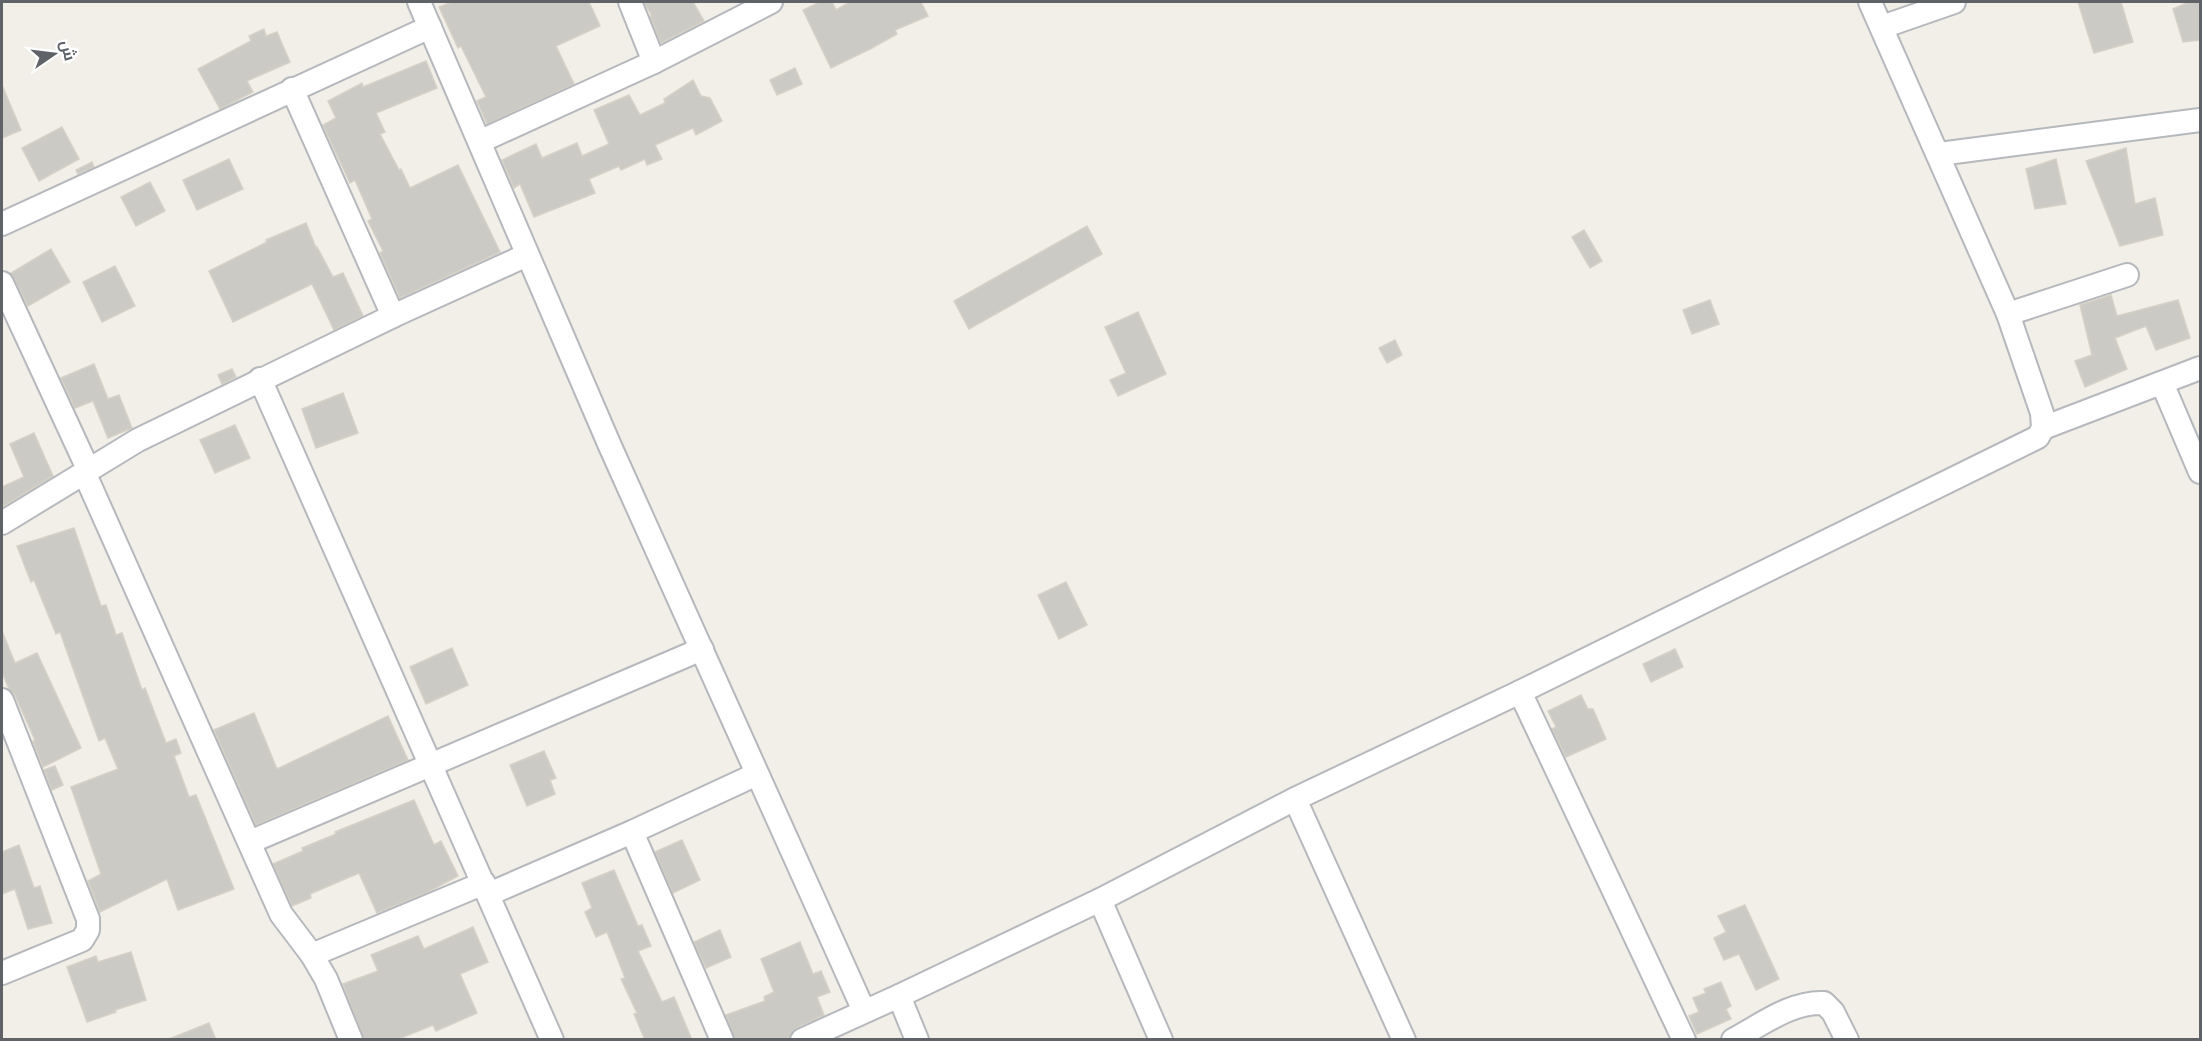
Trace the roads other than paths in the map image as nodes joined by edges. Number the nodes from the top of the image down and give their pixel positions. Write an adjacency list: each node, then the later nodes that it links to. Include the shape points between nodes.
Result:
1 (419, 2): 6 (street)
2 (630, 2): 8 (street)
3 (771, 2): 8 (street)
4 (1870, 2): 7 (street)
5 (1954, 2): 7 (street)
6 (430, 27): 9 (street); 11 (street)
7 (1882, 27): 12 (street)
8 (654, 62): 11 (street)
9 (292, 89): 13 (street); 18 (street)
10 (2200, 120): 12 (street)
11 (481, 141): 14 (street)
12 (1938, 154): 17 (street)
13 (2, 224)
14 (527, 255): 18 (street); 26 (street)
15 (2127, 275): 17 (street)
16 (2, 283): 23 (street)
17 (2008, 314): 22 (street, via 2042,413)
18 (393, 316): 20 (street)
19 (2200, 368): 21 (street)
20 (260, 379): 23 (street); 29 (street)
21 (2162, 383): 22 (street); 24 (street)
22 (2043, 428): 27 (street, via 2038,437)
23 (86, 470): 25 (street); 33 (street)
24 (2200, 472)
25 (2, 523)
26 (702, 649): 29 (street); 30 (street)
27 (1520, 692): 31 (street); 47 (street)
28 (2, 700): 37 (street, via 88,919 88,930 82,940)
29 (432, 765): 33 (street); 34 (street)
30 (757, 774): 32 (street); 39 (street)
31 (1295, 799): 35 (street); 46 (street)
32 (632, 832): 34 (street); 42 (street)
33 (250, 842): 36 (street, via 281,914)
34 (487, 888): 36 (street); 41 (street)
35 (1100, 900): 38 (street); 45 (street)
36 (312, 955): 40 (street)
37 (2, 973)
38 (898, 996): 39 (street); 44 (street)
39 (864, 1011): 43 (street)
40 (351, 1040)
41 (552, 1040)
42 (722, 1040)
43 (802, 1040)
44 (917, 1040)
45 (1161, 1040)
46 (1404, 1040)
47 (1684, 1040)
48 (1733, 1040): 49 (street, via 1795,1007 1813,1002 1829,1007)
49 (1847, 1040)

